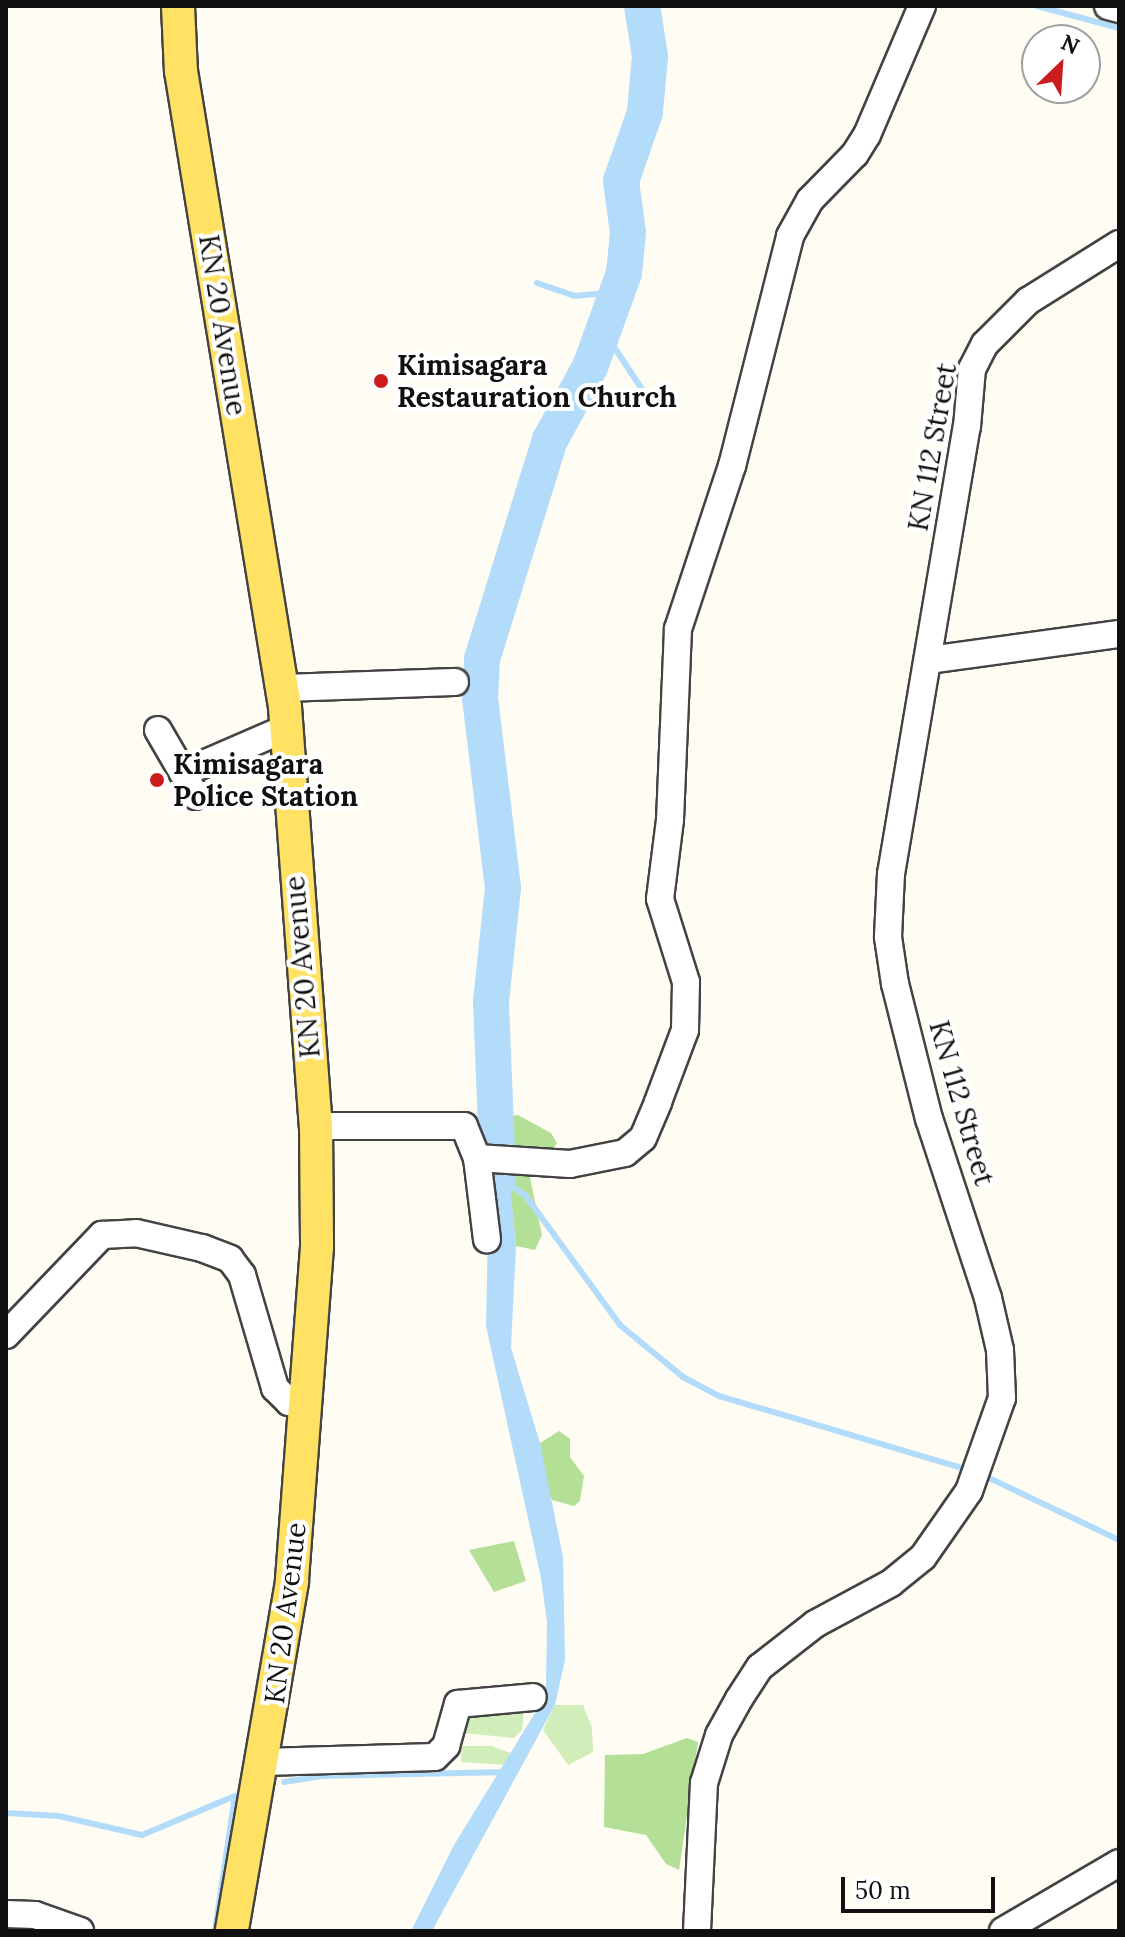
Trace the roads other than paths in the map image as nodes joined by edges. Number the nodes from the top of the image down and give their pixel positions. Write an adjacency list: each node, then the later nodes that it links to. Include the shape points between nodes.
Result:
1 (178, 6): 9 (main road, KN 20 Avenue, via 181,71)
2 (922, 6): 15 (street, via 867,135 810,200 790,236 739,442 678,629 670,820 660,899 686,982 685,1030 637,1144 625,1153 570,1164)
3 (1108, 6): 4 (street)
4 (1119, 9)
5 (1119, 244): 7 (street, KN 112 Street, via 1028,301 985,344 972,369)
6 (1119, 634): 7 (street)
7 (928, 660): 25 (street, KN 112 Street, via 891,874 888,937 929,1119 988,1298 1000,1350 1002,1398 969,1491 923,1557 891,1583 804,1633 760,1667 739,1699 719,1735 704,1783)
8 (455, 682): 9 (street)
9 (283, 688): 10 (main road, KN 20 Avenue)
10 (284, 729): 12 (street); 14 (main road, KN 20 Avenue)
11 (158, 730): 12 (street)
12 (183, 773): 13 (street)
13 (195, 796)
14 (316, 1126): 15 (street, via 457,1124 471,1134); 18 (main road, KN 20 Avenue, via 317,1247)
15 (481, 1158): 16 (street)
16 (487, 1239)
17 (6, 1335): 18 (street, via 102,1235 136,1233 202,1248 230,1259 242,1275 275,1388 289,1402)
18 (307, 1405): 20 (main road, KN 20 Avenue, via 292,1582)
19 (533, 1697): 20 (street, via 458,1704 446,1746 435,1757)
20 (263, 1762): 24 (main road, KN 20 Avenue)
21 (1119, 1863): 26 (street)
22 (6, 1914): 23 (street, via 35,1915)
23 (80, 1931)
24 (232, 1931)
25 (697, 1931)
26 (1003, 1931)

